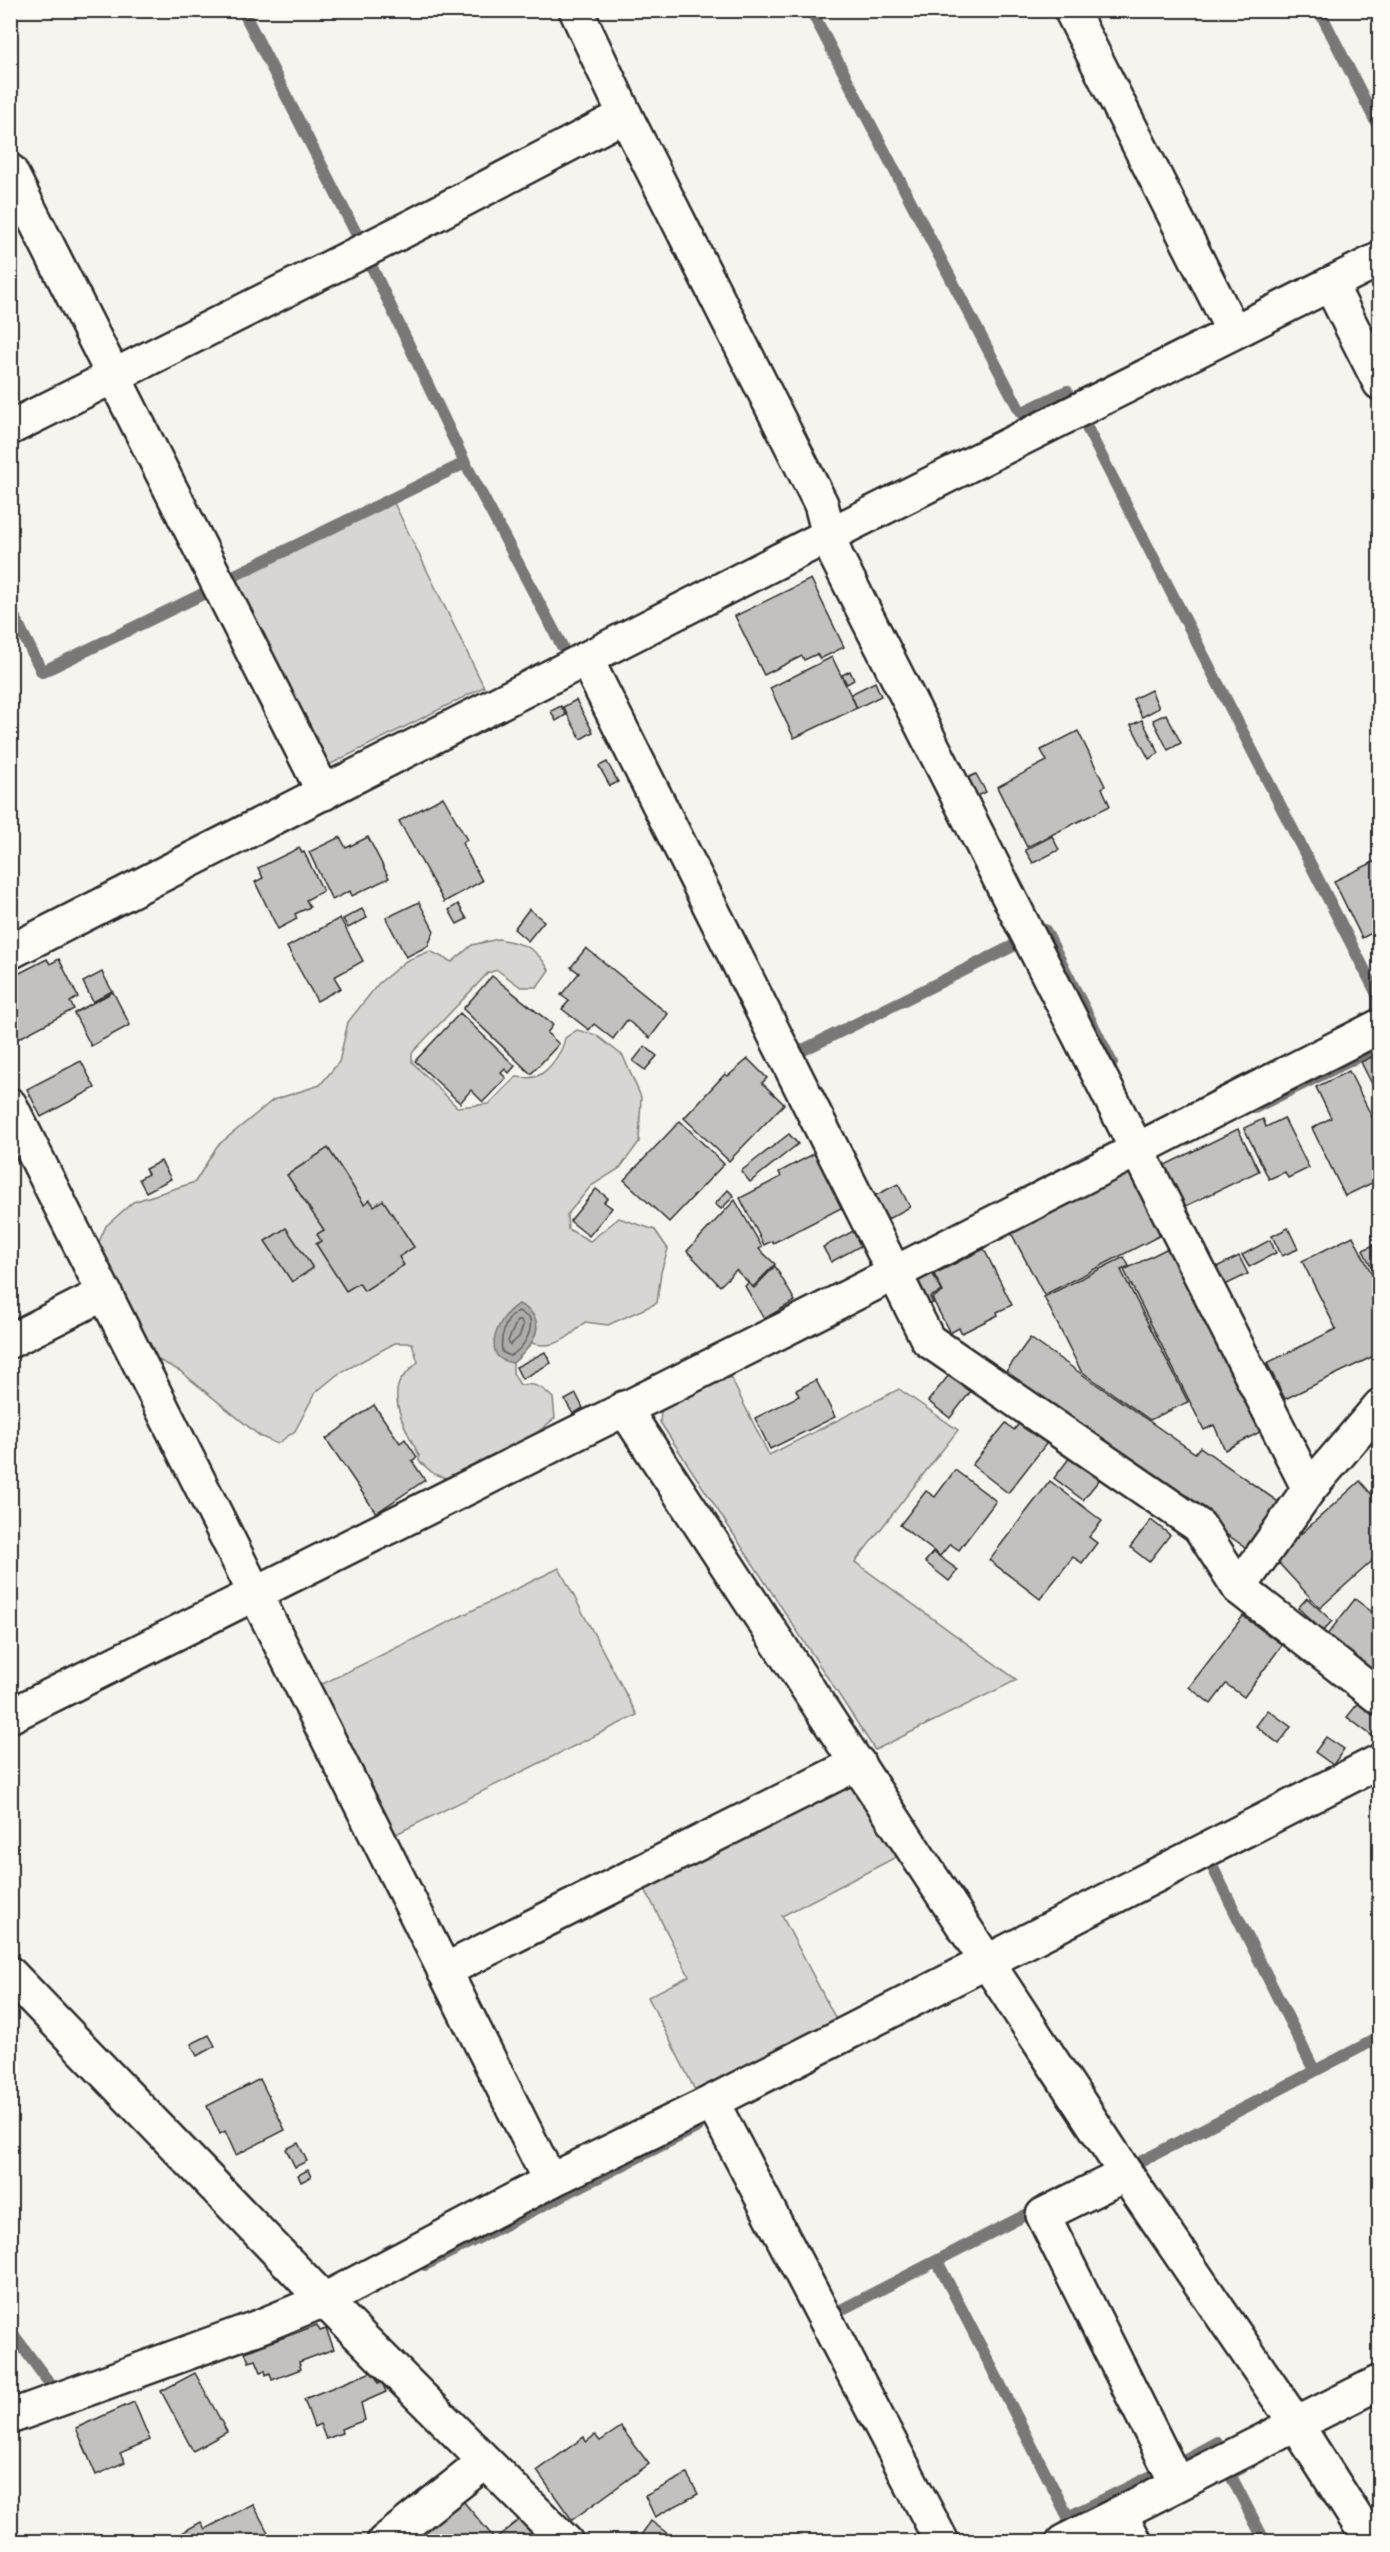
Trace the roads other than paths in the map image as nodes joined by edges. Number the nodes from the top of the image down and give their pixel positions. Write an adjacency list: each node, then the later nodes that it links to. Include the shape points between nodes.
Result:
1 (576, 10): 3 (street)
2 (1071, 10): 7 (street)
3 (625, 115): 8 (street); 11 (street, via 820,504)
4 (10, 171): 8 (street)
5 (1380, 259): 6 (street)
6 (1330, 284): 7 (street); 9 (street)
7 (1233, 331): 11 (street)
8 (114, 376): 10 (street); 13 (street)
9 (1380, 383)
10 (10, 428)
11 (829, 535): 12 (street); 17 (street, via 836,556)
12 (586, 659): 13 (street); 18 (street)
13 (324, 793): 14 (street)
14 (10, 952)
15 (1380, 1026): 17 (street)
16 (10, 1105): 19 (street)
17 (1138, 1148): 18 (street); 23 (street)
18 (896, 1272): 22 (street); 24 (street, via 928,1340 1199,1526)
19 (105, 1293): 20 (street); 25 (street)
20 (10, 1341)
21 (1380, 1406): 23 (street)
22 (624, 1408): 25 (street); 29 (street)
23 (1309, 1489): 24 (street)
24 (1239, 1588): 26 (street)
25 (255, 1593): 27 (street); 31 (street)
26 (1380, 1698)
27 (10, 1716)
28 (1380, 1761): 30 (street)
29 (858, 1763): 30 (street); 31 (street)
30 (988, 1960): 33 (street); 34 (street)
31 (444, 1971): 35 (street)
32 (10, 1974): 36 (street)
33 (712, 2102): 35 (street); 45 (street)
34 (1126, 2174): 39 (street); 41 (street, via 1043,2215)
35 (550, 2181): 36 (street)
36 (324, 2300): 38 (street); 40 (street)
37 (1380, 2382): 39 (street)
38 (10, 2417)
39 (1296, 2424): 41 (street); 48 (street)
40 (485, 2462): 43 (street); 44 (street)
41 (1176, 2484): 42 (street)
42 (1120, 2513): 46 (street); 47 (street)
43 (384, 2541)
44 (566, 2541)
45 (942, 2541)
46 (1064, 2541)
47 (1135, 2541)
48 (1371, 2541)

